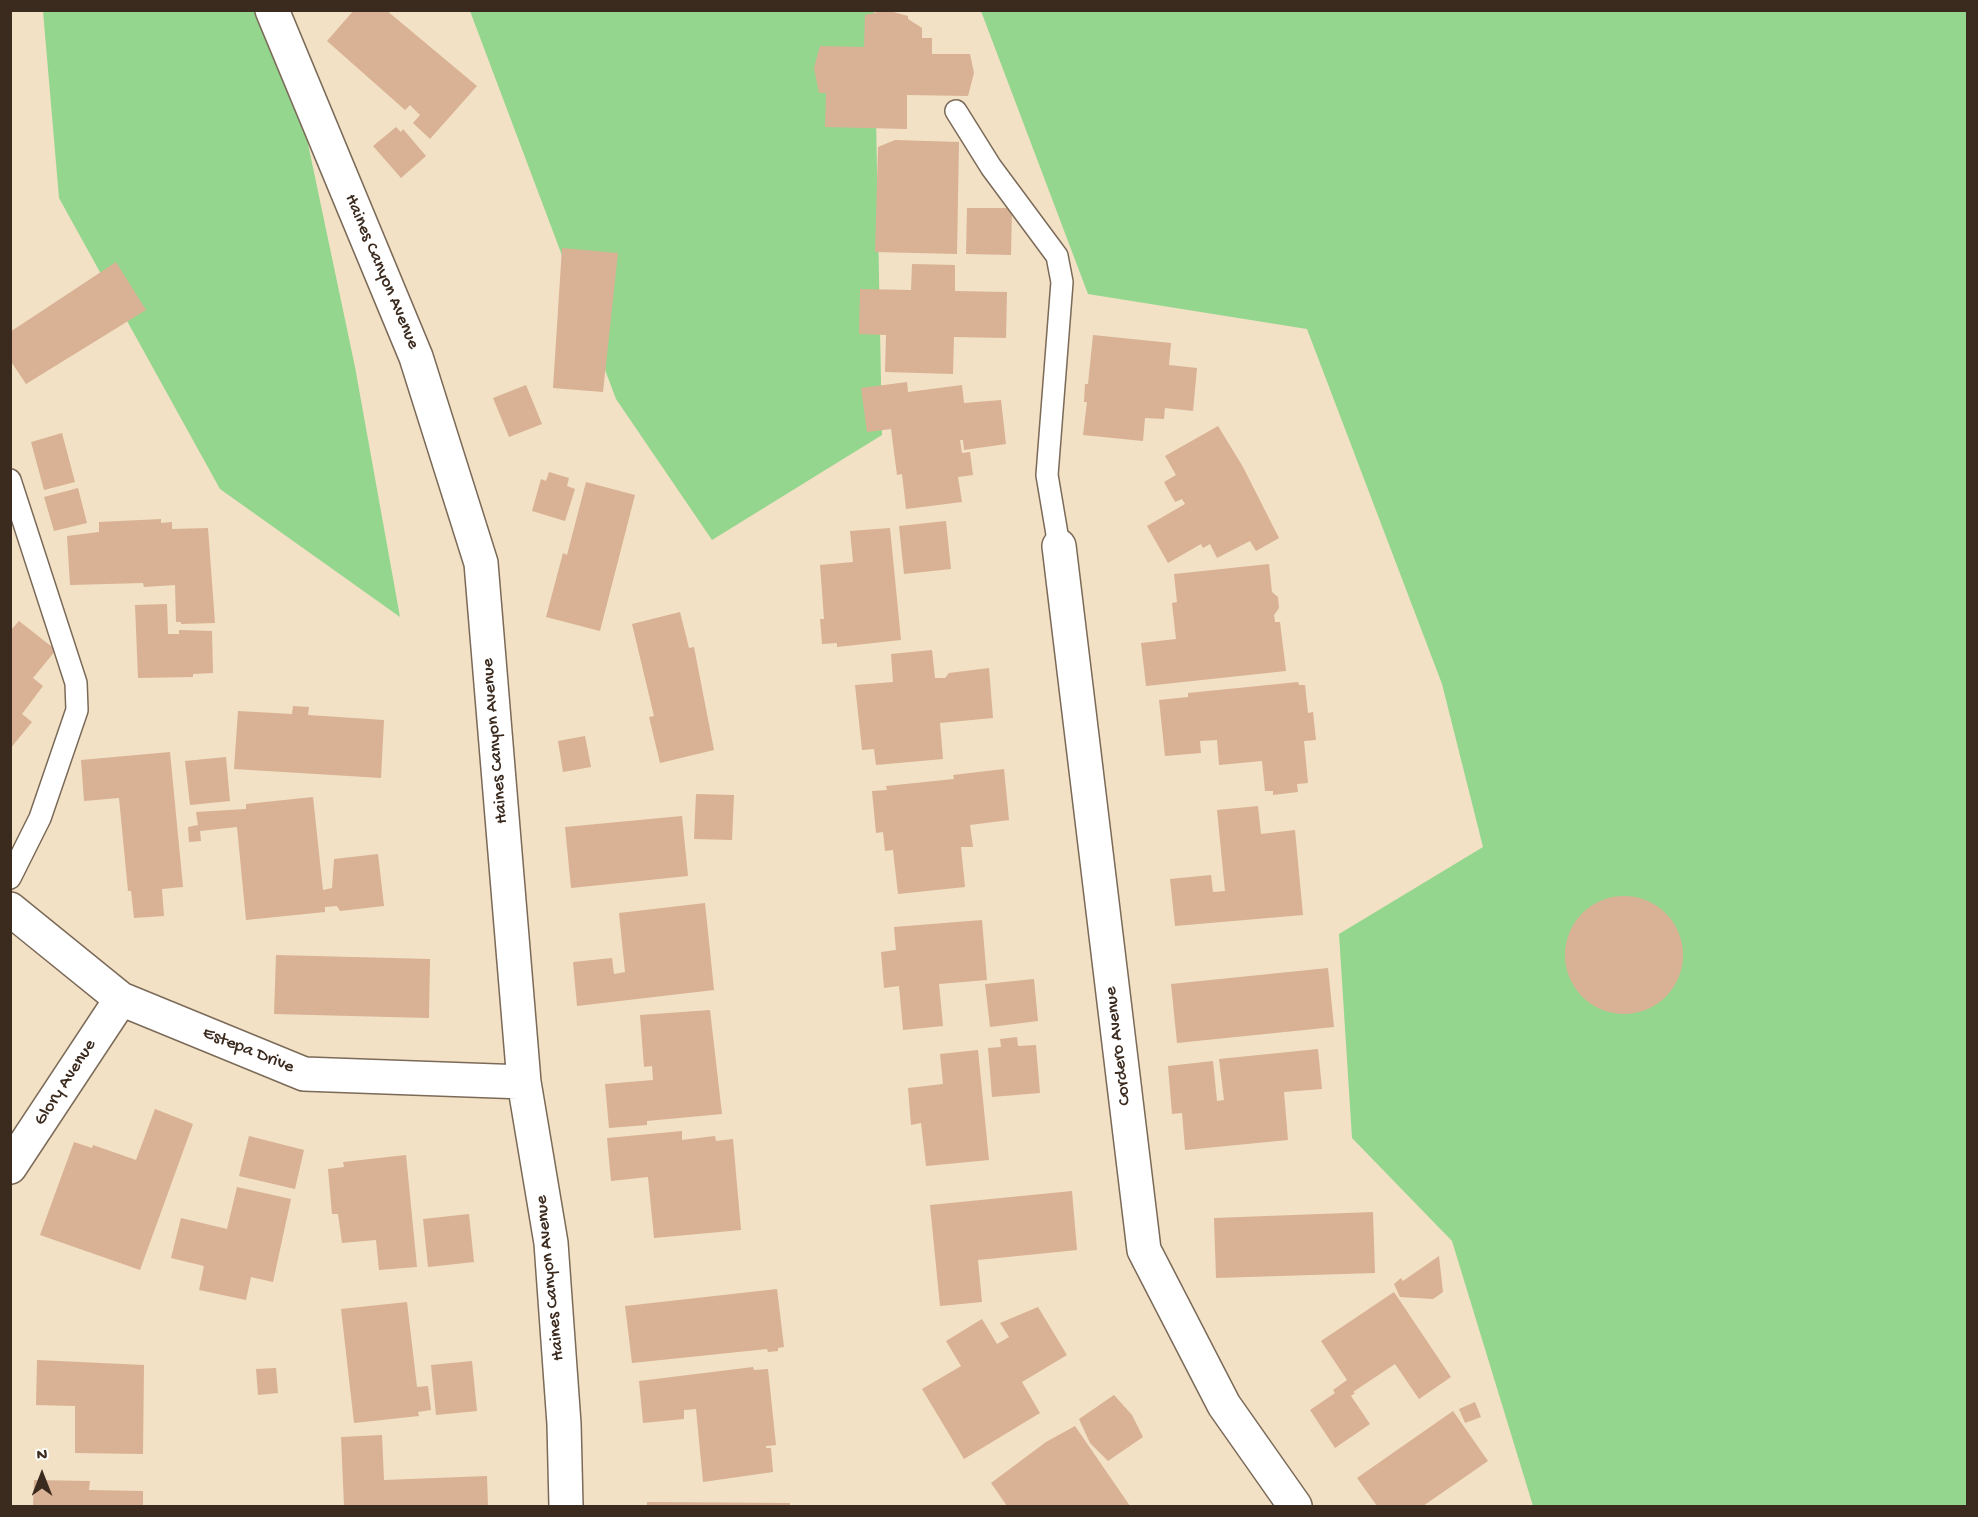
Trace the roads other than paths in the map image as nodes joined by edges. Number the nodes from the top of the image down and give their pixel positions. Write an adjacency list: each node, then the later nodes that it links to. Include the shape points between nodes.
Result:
1 (272, 10): 8 (street, Haines Canyon Avenue, via 416,357 481,563)
2 (956, 111): 4 (lane, via 991,168 1057,256 1062,282 1047,475)
3 (10, 480): 5 (lane, via 76,683 77,710 40,818)
4 (1059, 546): 11 (street, Cordero Avenue, via 1144,1250 1224,1405)
5 (10, 878)
6 (10, 909): 7 (street, Estepa Drive)
7 (121, 999): 8 (street, Estepa Drive, via 304,1074); 9 (street, Glory Avenue)
8 (524, 1082): 10 (street, Haines Canyon Avenue, via 551,1243)
9 (10, 1167)
10 (566, 1506)
11 (1295, 1506)

